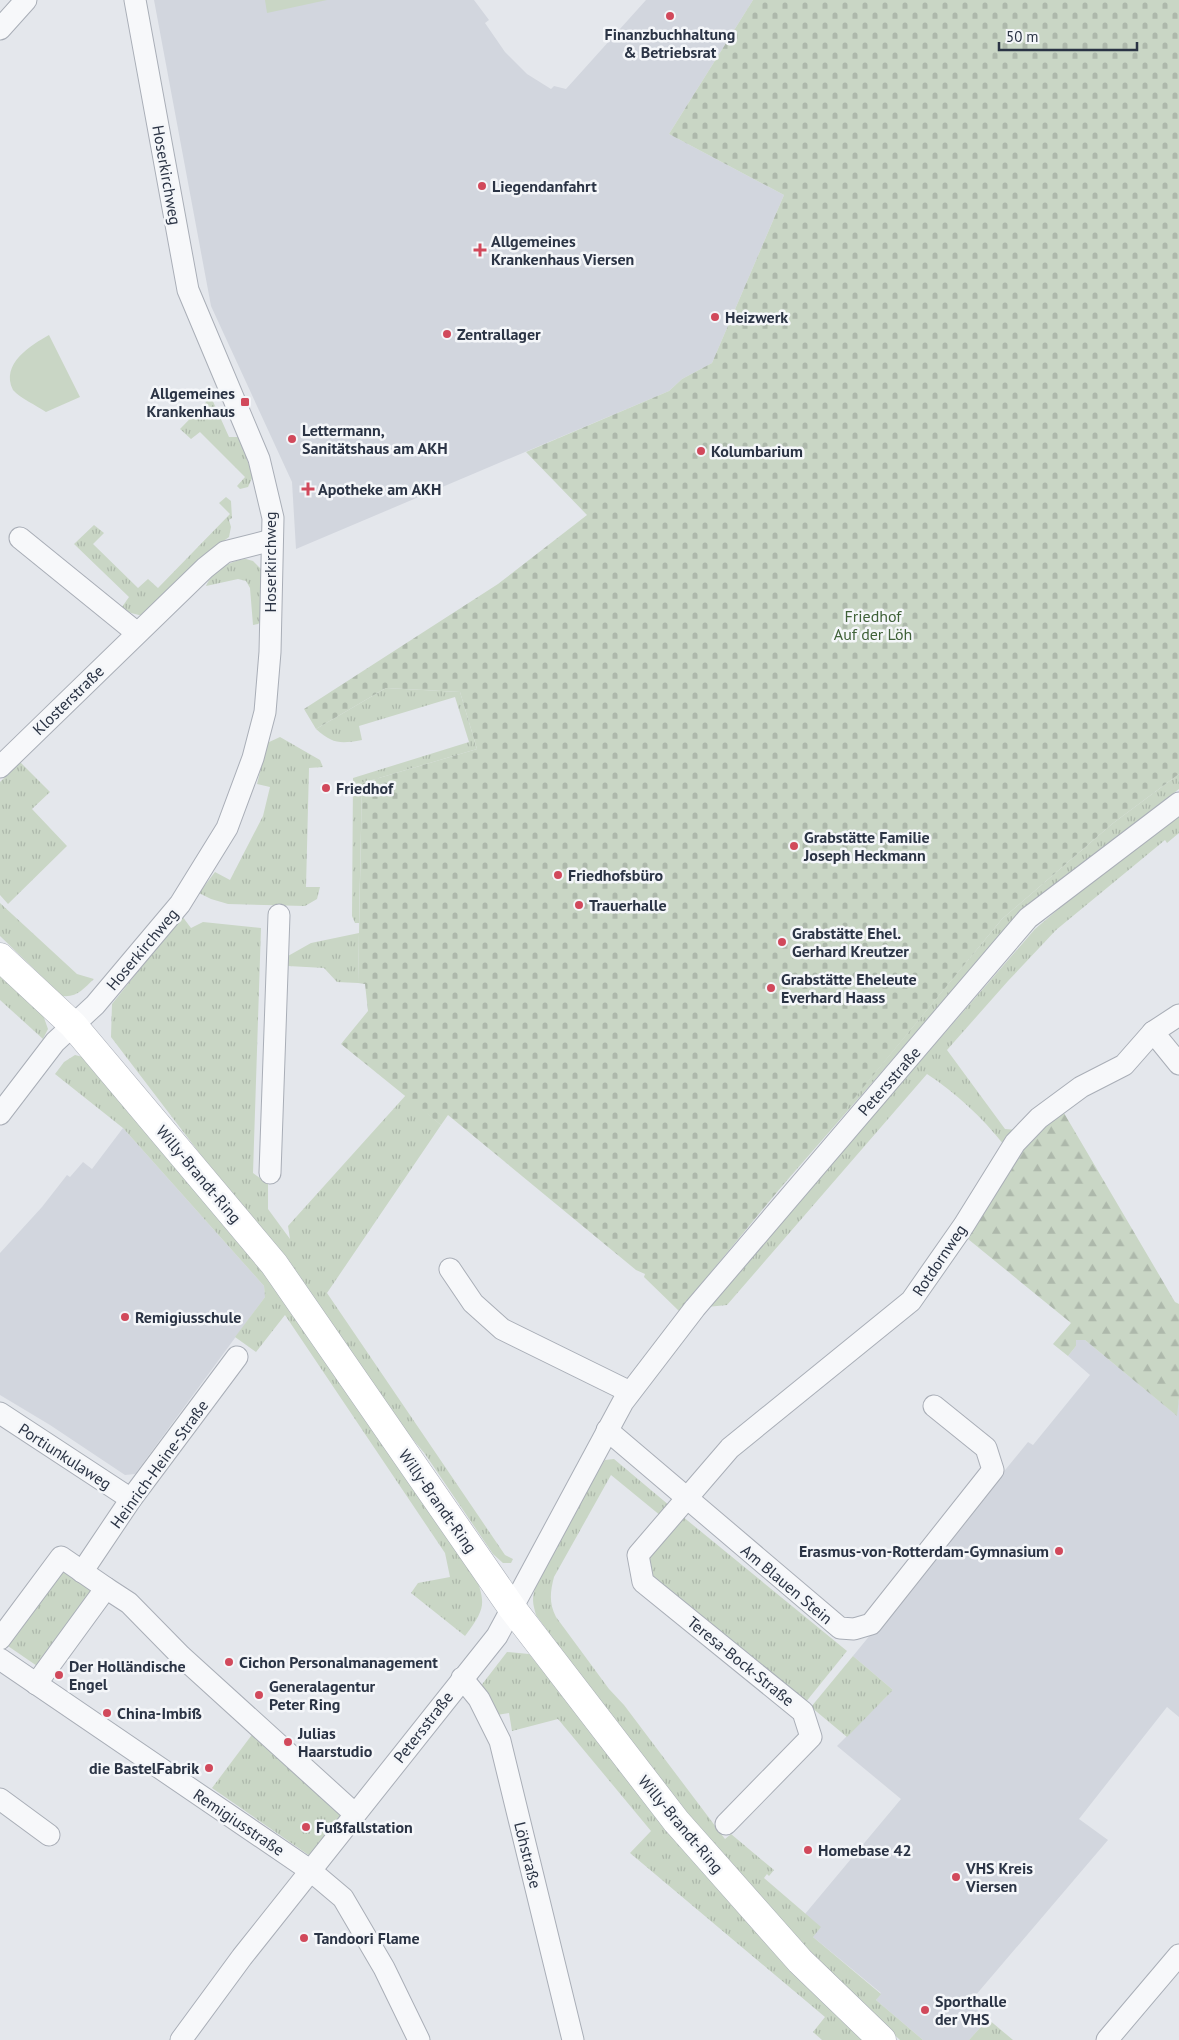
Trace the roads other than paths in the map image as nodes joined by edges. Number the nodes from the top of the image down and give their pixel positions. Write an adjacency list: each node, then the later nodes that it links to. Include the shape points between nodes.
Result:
1 (26, 0): 3 (street)
2 (135, 0): 5 (street, Hoserkirchweg, via 188,290 259,458 272,518)
3 (4, 17)
4 (20, 538): 6 (street)
5 (272, 540): 6 (street, Klosterstraße, via 225,552); 12 (street, Hoserkirchweg, via 270,652 265,712 253,758 227,828 180,904 95,1005)
6 (137, 633): 7 (street, Klosterstraße)
7 (0, 767)
8 (1179, 802): 19 (street, Petersstraße, via 1028,918 695,1308)
9 (279, 915): 16 (street)
10 (0, 957): 12 (main road, Willy-Brandt-Ring)
11 (1179, 1015): 13 (street, Rotdornweg)
12 (73, 1024): 15 (street, Hoserkirchweg); 27 (main road, Willy-Brandt-Ring, via 274,1264)
13 (1153, 1032): 14 (street); 24 (street, Rotdornweg, via 1124,1065 1081,1087 1039,1118 1015,1143 911,1301 730,1448)
14 (1179, 1064)
15 (0, 1114)
16 (270, 1173)
17 (450, 1269): 19 (street, via 473,1303 502,1330)
18 (237, 1357): 23 (street, Heinrich-Heine-Straße)
19 (630, 1392): 22 (street, Petersstraße)
20 (934, 1406): 24 (street, Am Blauen Stein, via 986,1448 993,1470 871,1624 854,1629 840,1628)
21 (0, 1413): 23 (street, Portiunkulaweg)
22 (607, 1430): 24 (street, Am Blauen Stein); 27 (street, Petersstraße)
23 (131, 1499): 25 (street, Heinrich-Heine-Straße)
24 (687, 1499): 34 (street, Teresa-Bock-Straße, via 638,1555 643,1582 803,1712 811,1737)
25 (82, 1572): 26 (street); 28 (street, via 61,1557)
26 (106, 1588): 31 (street); 33 (street, via 129,1603 181,1656)
27 (512, 1608): 30 (street, Petersstraße, via 497,1636); 41 (main road, Willy-Brandt-Ring, via 676,1821 800,1961)
28 (0, 1639)
29 (4, 1670): 31 (street, Remigiusstraße)
30 (462, 1678): 33 (street, Petersstraße); 40 (street, Löhstraße, via 479,1699 500,1740)
31 (36, 1684): 36 (street, Remigiusstraße)
32 (0, 1798): 35 (street)
33 (354, 1814): 36 (street, Petersstraße)
34 (726, 1824)
35 (49, 1836)
36 (311, 1871): 38 (street, Petersstraße); 39 (street, Remigiusstraße, via 343,1898 384,1968)
37 (1179, 1956): 42 (street)
38 (181, 2040)
39 (419, 2040)
40 (573, 2040)
41 (882, 2040)
42 (1107, 2040)

